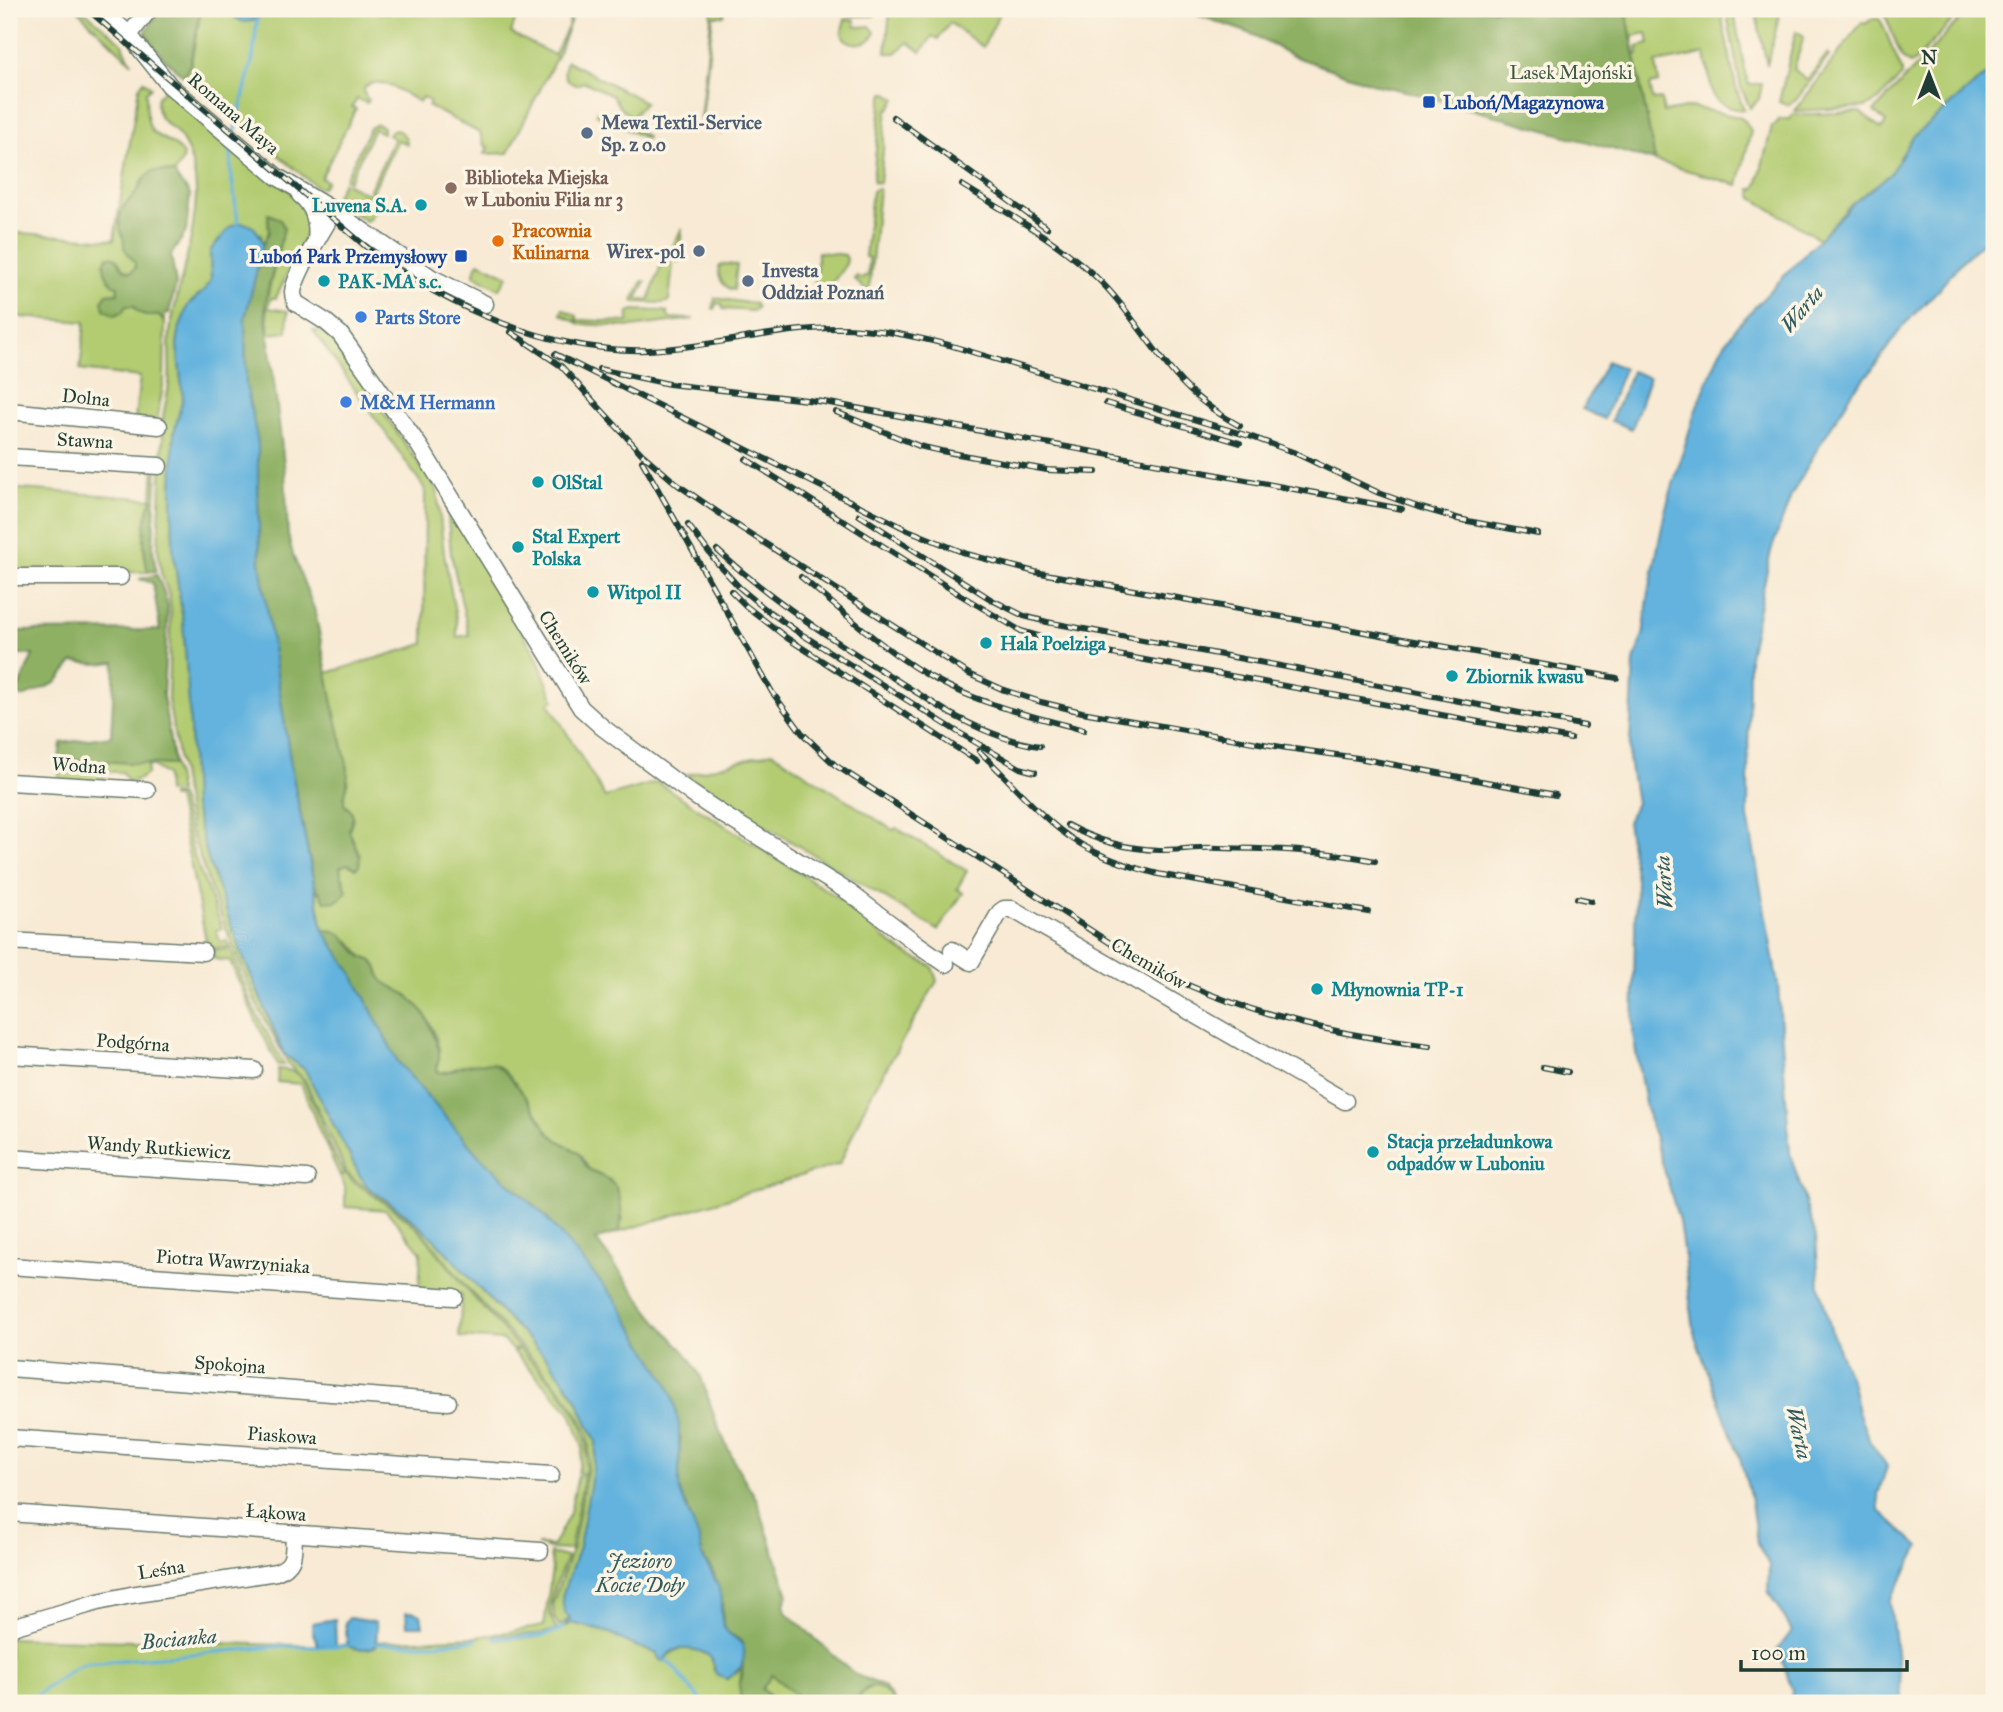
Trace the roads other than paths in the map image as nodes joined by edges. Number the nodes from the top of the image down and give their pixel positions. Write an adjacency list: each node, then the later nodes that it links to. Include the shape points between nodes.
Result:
1 (102, 9): 3 (street, Romana Maya)
2 (148, 11): 3 (street)
3 (131, 37): 4 (street, Romana Maya)
4 (270, 168): 5 (street, Romana Maya); 6 (street, via 306,199 317,225)
5 (328, 207): 6 (street, Chemików); 7 (street, Romana Maya, via 432,278)
6 (316, 242): 20 (street, Chemików, via 294,288 296,303 340,334 404,424 581,708 602,727 692,794 850,893 916,943 971,962 1000,912 1012,909)
7 (485, 304)
8 (9, 411): 9 (street, Dolna)
9 (159, 426)
10 (9, 457): 11 (street, Stawna)
11 (159, 466)
12 (9, 577): 13 (street)
13 (120, 577)
14 (9, 782): 15 (street, Wodna)
15 (147, 790)
16 (9, 941): 17 (street)
17 (203, 952)
18 (9, 1055): 19 (street, Podgórna)
19 (254, 1070)
20 (1345, 1101)
21 (9, 1158): 22 (street, Wandy Rutkiewicz)
22 (307, 1178)
23 (9, 1266): 24 (street, Piotra Wawrzyniaka)
24 (454, 1297)
25 (9, 1368): 26 (street, Spokojna)
26 (448, 1402)
27 (9, 1438): 28 (street, Piaskowa)
28 (551, 1475)
29 (9, 1513): 30 (street, Łąkowa)
30 (294, 1534): 31 (street, Łąkowa); 32 (street, Leśna, via 292,1561 276,1572 131,1595)
31 (540, 1551)
32 (9, 1628)

